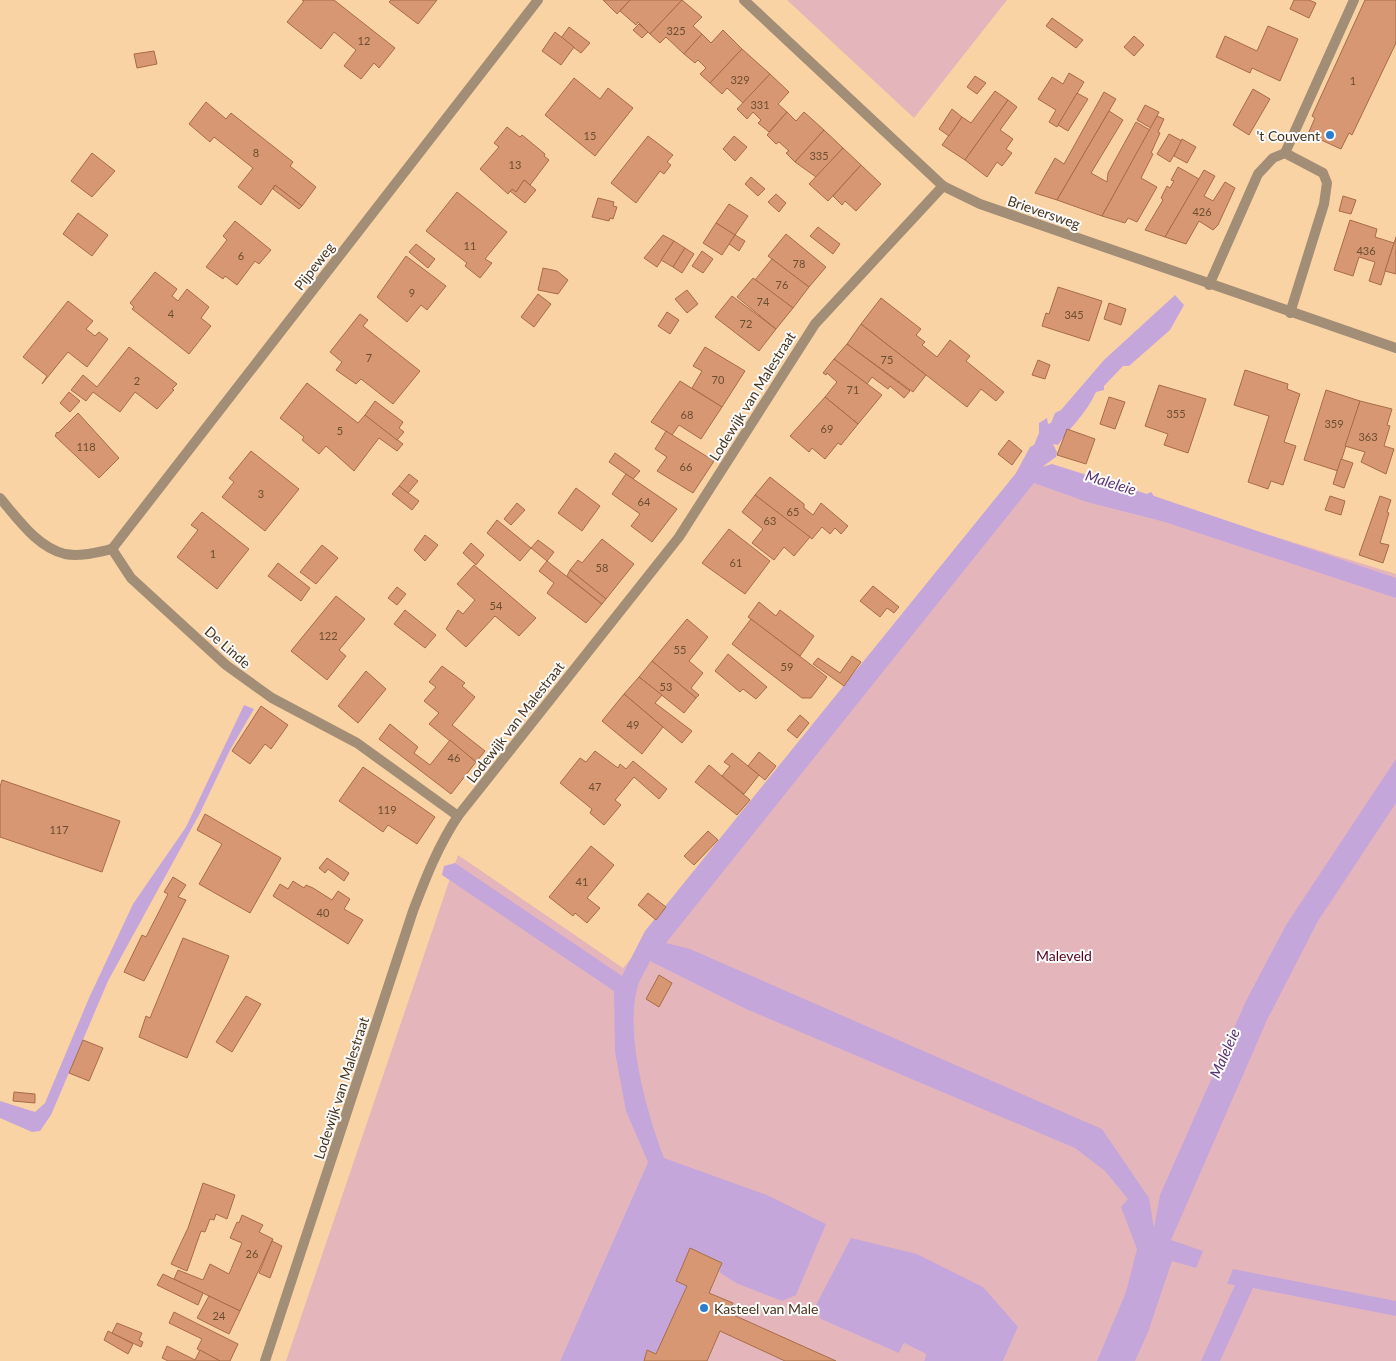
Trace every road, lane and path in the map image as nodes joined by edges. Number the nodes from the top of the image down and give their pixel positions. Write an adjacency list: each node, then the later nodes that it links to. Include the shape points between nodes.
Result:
1 (538, 0): 10 (street, Pijpeweg)
2 (744, 0): 5 (street, Brieversweg)
3 (1354, 0): 4 (street)
4 (1285, 153): 6 (street, via 1273,158 1258,174); 7 (street, via 1323,173 1328,183)
5 (943, 186): 6 (street, Brieversweg, via 980,204); 11 (street, Lodewijk van Malestraat, via 814,324 679,537)
6 (1210, 285): 7 (street, Brieversweg)
7 (1290, 314): 8 (street, Brieversweg)
8 (1396, 348)
9 (0, 498): 10 (street, via 44,545 66,554)
10 (112, 549): 11 (street, De Linde, via 131,578 226,665 272,698 357,742)
11 (458, 816): 12 (street, Lodewijk van Malestraat, via 432,859 413,910)
12 (265, 1361)

